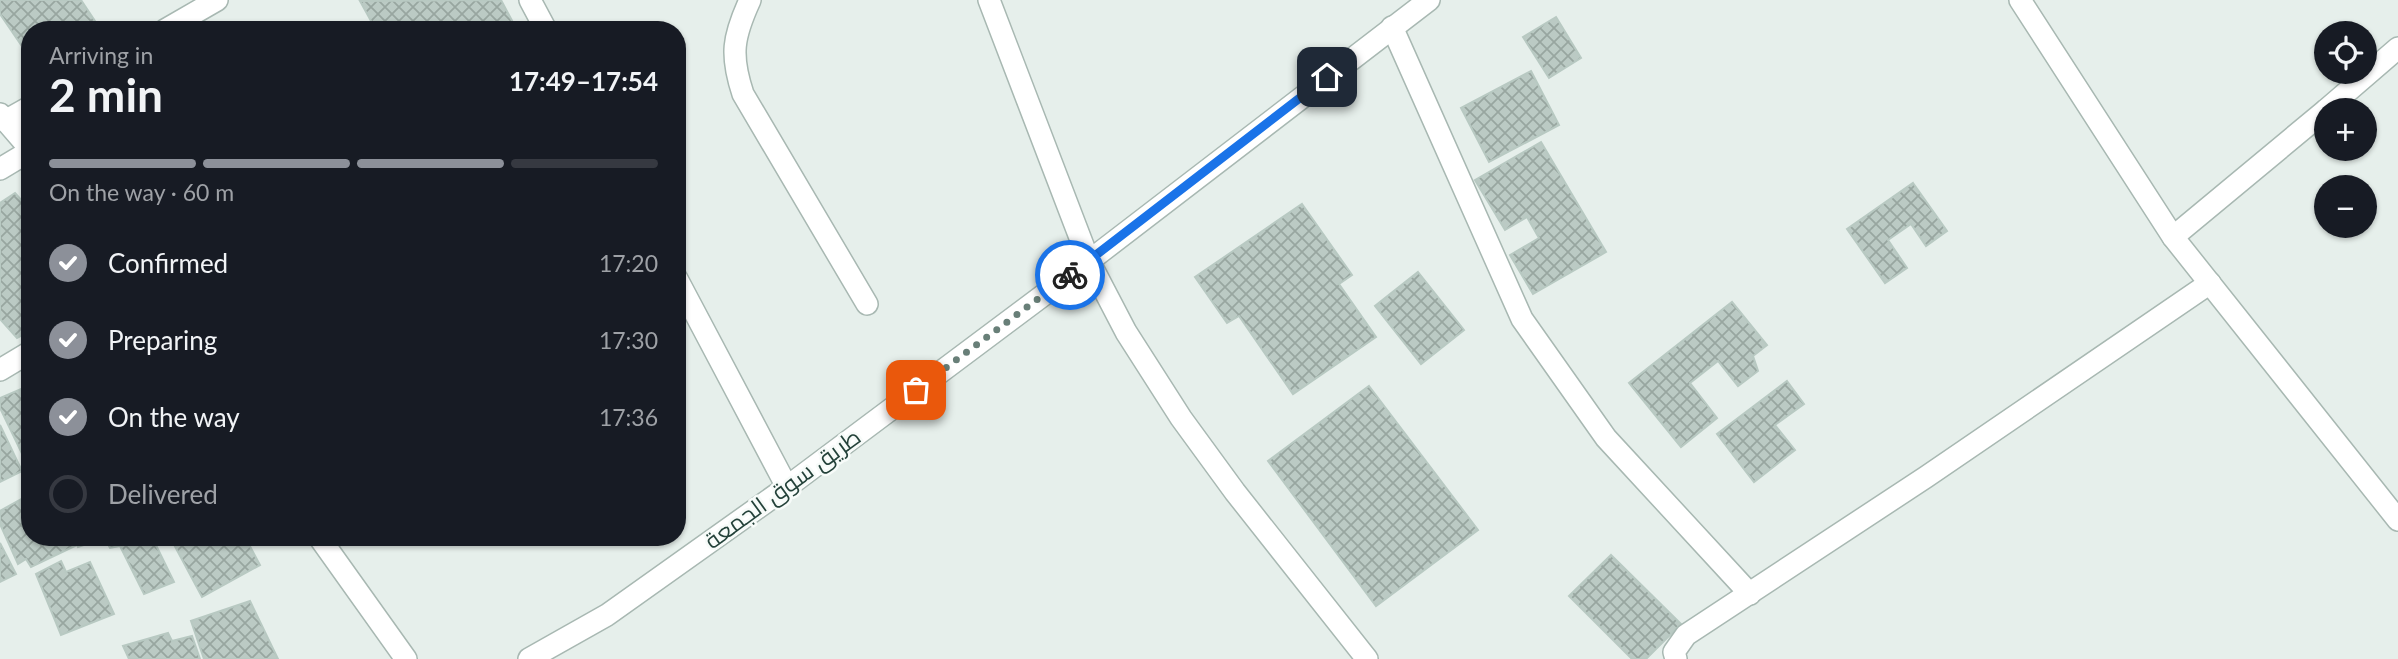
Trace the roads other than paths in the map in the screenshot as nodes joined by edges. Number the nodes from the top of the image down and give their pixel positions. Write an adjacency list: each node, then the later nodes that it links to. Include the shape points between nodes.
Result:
1 (218, 0): 7 (street)
2 (530, 0): 8 (street)
3 (750, 0): 22 (street, via 734,48 743,94)
4 (989, 0): 19 (street)
5 (1429, 0): 9 (street, طريق سوق الجمعة)
6 (2020, 0): 18 (street)
7 (181, 21)
8 (541, 21)
9 (1392, 27): 19 (street, طريق سوق الجمعة); 28 (street, via 1522,319 1606,438)
10 (2398, 48): 11 (street)
11 (2340, 98)
12 (21, 110): 13 (street)
13 (3, 117): 15 (street)
14 (2314, 120): 18 (street)
15 (21, 139)
16 (21, 156): 17 (street)
17 (0, 169)
18 (2173, 237): 20 (street)
19 (1089, 261): 25 (street, طريق سوق الجمعة); 31 (street, via 1126,332 1181,418)
20 (2210, 283): 26 (street); 28 (street)
21 (686, 296): 25 (street)
22 (867, 304)
23 (21, 357): 24 (street)
24 (0, 370)
25 (787, 487): 30 (street, طريق سوق الجمعة, via 607,615)
26 (2398, 520)
27 (325, 546): 29 (street)
28 (1750, 594): 32 (street, via 1686,635 1674,652)
29 (406, 659)
30 (529, 659)
31 (1367, 659)
32 (1676, 659)

